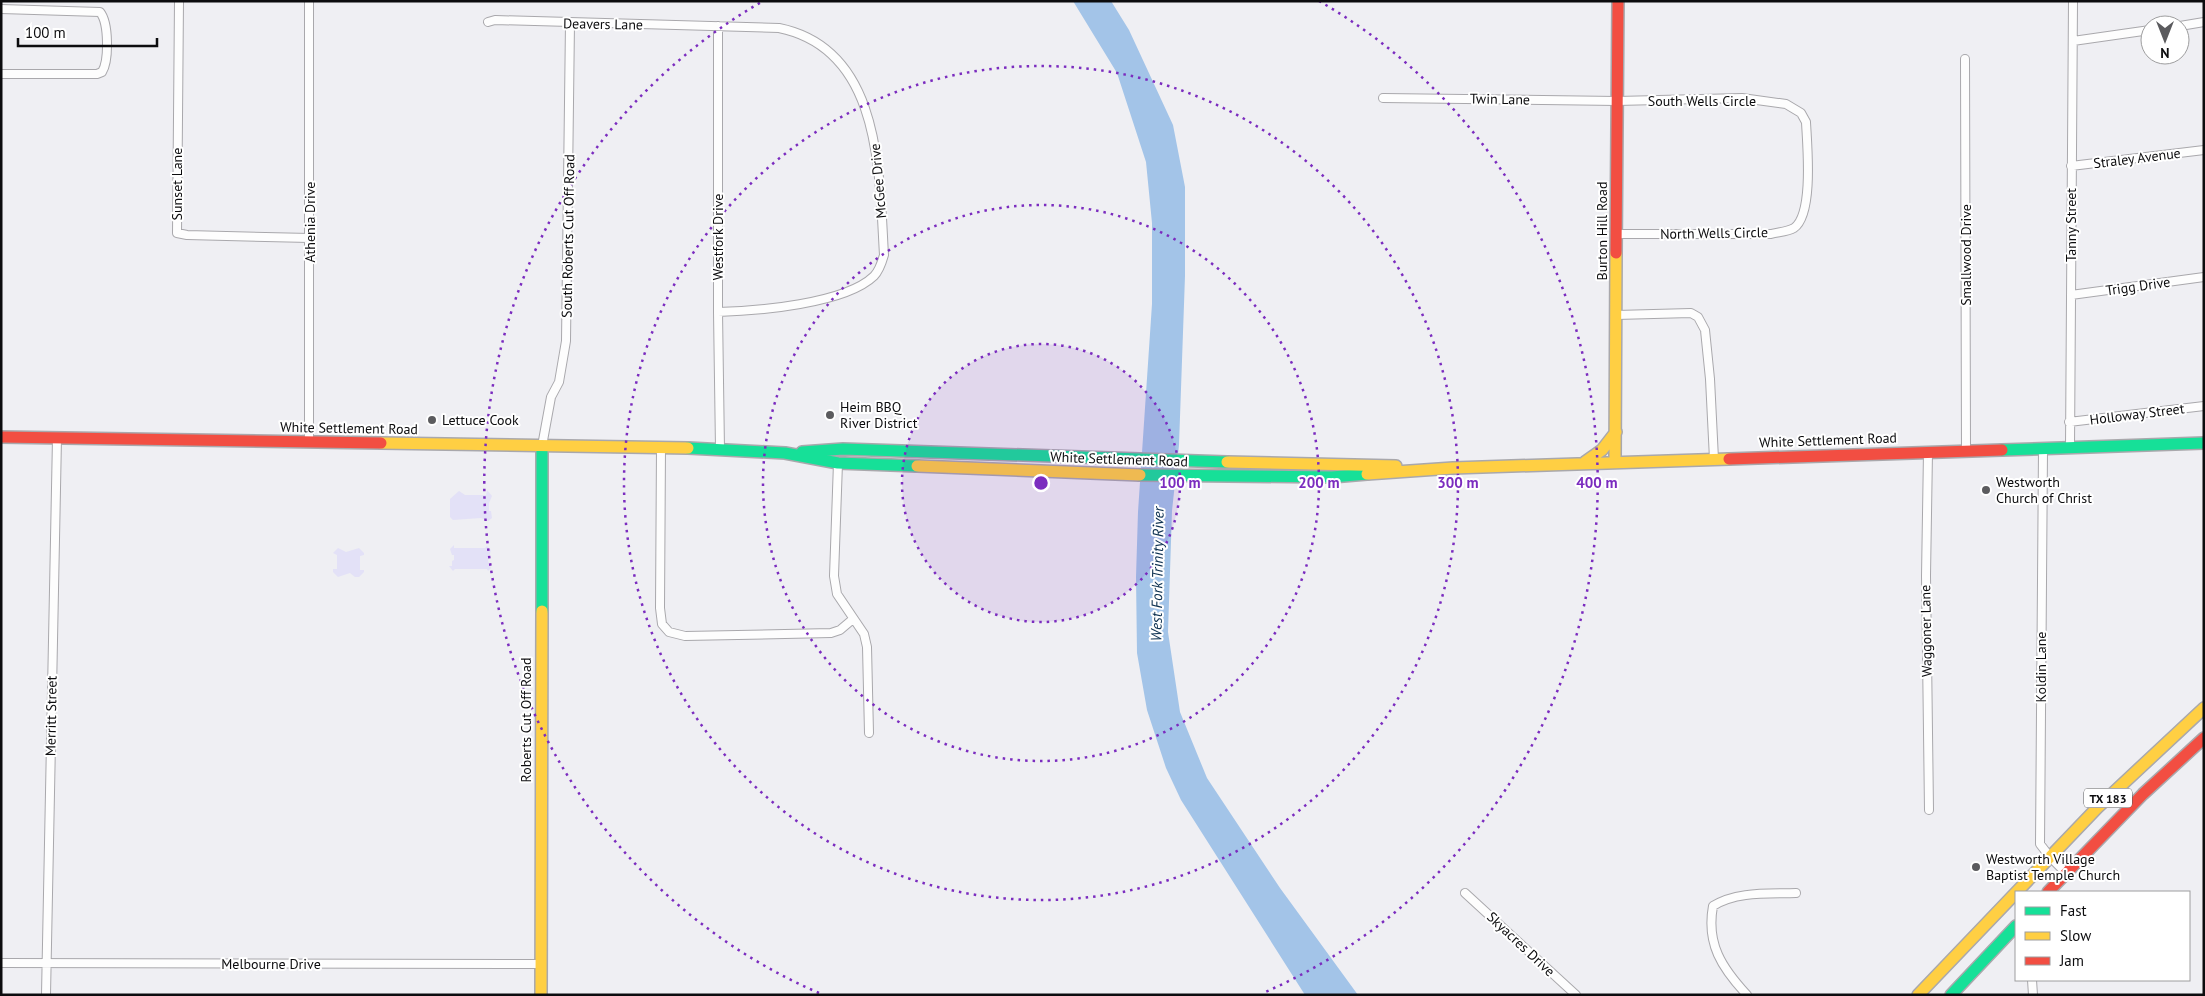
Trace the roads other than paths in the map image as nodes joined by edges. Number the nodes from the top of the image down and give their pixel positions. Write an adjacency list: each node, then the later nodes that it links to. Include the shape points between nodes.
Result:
1 (179, 1): 21 (street, Sunset Lane, via 176,233)
2 (309, 1): 21 (street, Athenia Drive)
3 (1618, 1): 16 (main road, Burton Hill Road)
4 (2073, 1): 12 (street, Tanny Street)
5 (1, 9): 14 (street, via 100,12 106,25 106,62 102,72)
6 (488, 22): 8 (street, Deavers Lane)
7 (2204, 22): 9 (street)
8 (570, 23): 10 (street, Deavers Lane); 33 (street, South Roberts Cut Off Road, via 566,341)
9 (2190, 24)
10 (718, 26): 24 (street, Westfork Drive); 24 (street, McGee Drive, via 796,31 829,50 844,70 865,106 875,139 884,255 875,275 856,288 799,304)
11 (2140, 31): 12 (street)
12 (2073, 41): 19 (street, Tanny Street)
13 (1965, 59): 38 (street, Smallwood Drive)
14 (1, 74)
15 (1383, 98): 16 (street, Twin Lane)
16 (1617, 101): 17 (street, South Wells Circle, via 1742,98); 20 (main road, Burton Hill Road)
17 (1786, 104): 20 (street, North Wells Circle, via 1801,113 1806,122 1806,202 1803,215 1793,228 1771,234)
18 (2204, 150): 19 (street, Straley Avenue)
19 (2071, 166): 23 (street, Tanny Street)
20 (1616, 234): 25 (main road, Burton Hill Road)
21 (310, 238): 31 (street, Athenia Drive)
22 (2204, 277): 23 (street, Trigg Drive)
23 (2072, 295): 27 (street, Tanny Street)
24 (718, 312): 36 (street, Westfork Drive)
25 (1616, 316): 28 (main road, Burton Hill Road); 42 (street, via 1691,313 1698,317 1705,330)
26 (2204, 406): 27 (street, Holloway Street)
27 (2069, 422): 35 (street, Tanny Street)
28 (1616, 432): 44 (main road, Burton Hill Road); 46 (main road, via 1602,450)
29 (1, 437): 30 (main road, White Settlement Road)
30 (57, 438): 31 (main road, White Settlement Road); 62 (street, Merritt Street)
31 (309, 442): 33 (main road, White Settlement Road)
32 (2204, 443): 35 (main road, White Settlement Road)
33 (542, 446): 34 (main road, White Settlement Road); 63 (main road, Roberts Cut Off Road)
34 (661, 448): 36 (main road, White Settlement Road); 48 (street, via 660,608 662,624 669,632 685,636 831,633)
35 (2070, 448): 39 (main road, White Settlement Road)
36 (720, 449): 41 (main road, White Settlement Road)
37 (872, 450): 41 (main road, White Settlement Road); 45 (main road); 47 (main road, White Settlement Road)
38 (1966, 450): 39 (main road, White Settlement Road); 40 (main road, White Settlement Road)
39 (2044, 450): 53 (street, Koldin Lane, via 2040,844)
40 (1928, 452): 42 (main road, White Settlement Road); 52 (street, Waggoner Lane)
41 (785, 453): 43 (main road, White Settlement Road)
42 (1714, 459): 44 (main road, White Settlement Road)
43 (838, 462): 45 (main road, White Settlement Road); 48 (street, via 834,576 837,594)
44 (1615, 462): 46 (main road, White Settlement Road)
45 (871, 463): 47 (main road, White Settlement Road, via 1214,477 1332,477)
46 (1584, 463): 47 (main road, White Settlement Road)
47 (1453, 468)
48 (853, 619): 50 (street, via 864,634 867,647)
49 (2204, 708): 53 (main road, TX 183, via 2097,808)
50 (869, 733)
51 (2204, 738): 54 (main road, TX 183, via 2143,794)
52 (1929, 810)
53 (2050, 858): 54 (street, Koldin Lane); 55 (main road, TX 183)
54 (2066, 874): 56 (main road, TX 183)
55 (2022, 891)
56 (2049, 891)
57 (1465, 893): 67 (street, Skyacres Drive)
58 (1796, 893): 68 (street, via 1739,896 1713,906 1710,924 1714,944 1729,976)
59 (2013, 902): 69 (main road, TX 183)
60 (2015, 927): 70 (main road)
61 (1, 963): 62 (street, Melbourne Drive)
62 (47, 963): 63 (street, Melbourne Drive); 65 (street, Merritt Street)
63 (541, 964): 66 (main road, Roberts Cut Off Road)
64 (2032, 981): 71 (street)
65 (46, 995)
66 (541, 995)
67 (1576, 995)
68 (1747, 995)
69 (1918, 995)
70 (1951, 995)
71 (2033, 995)

